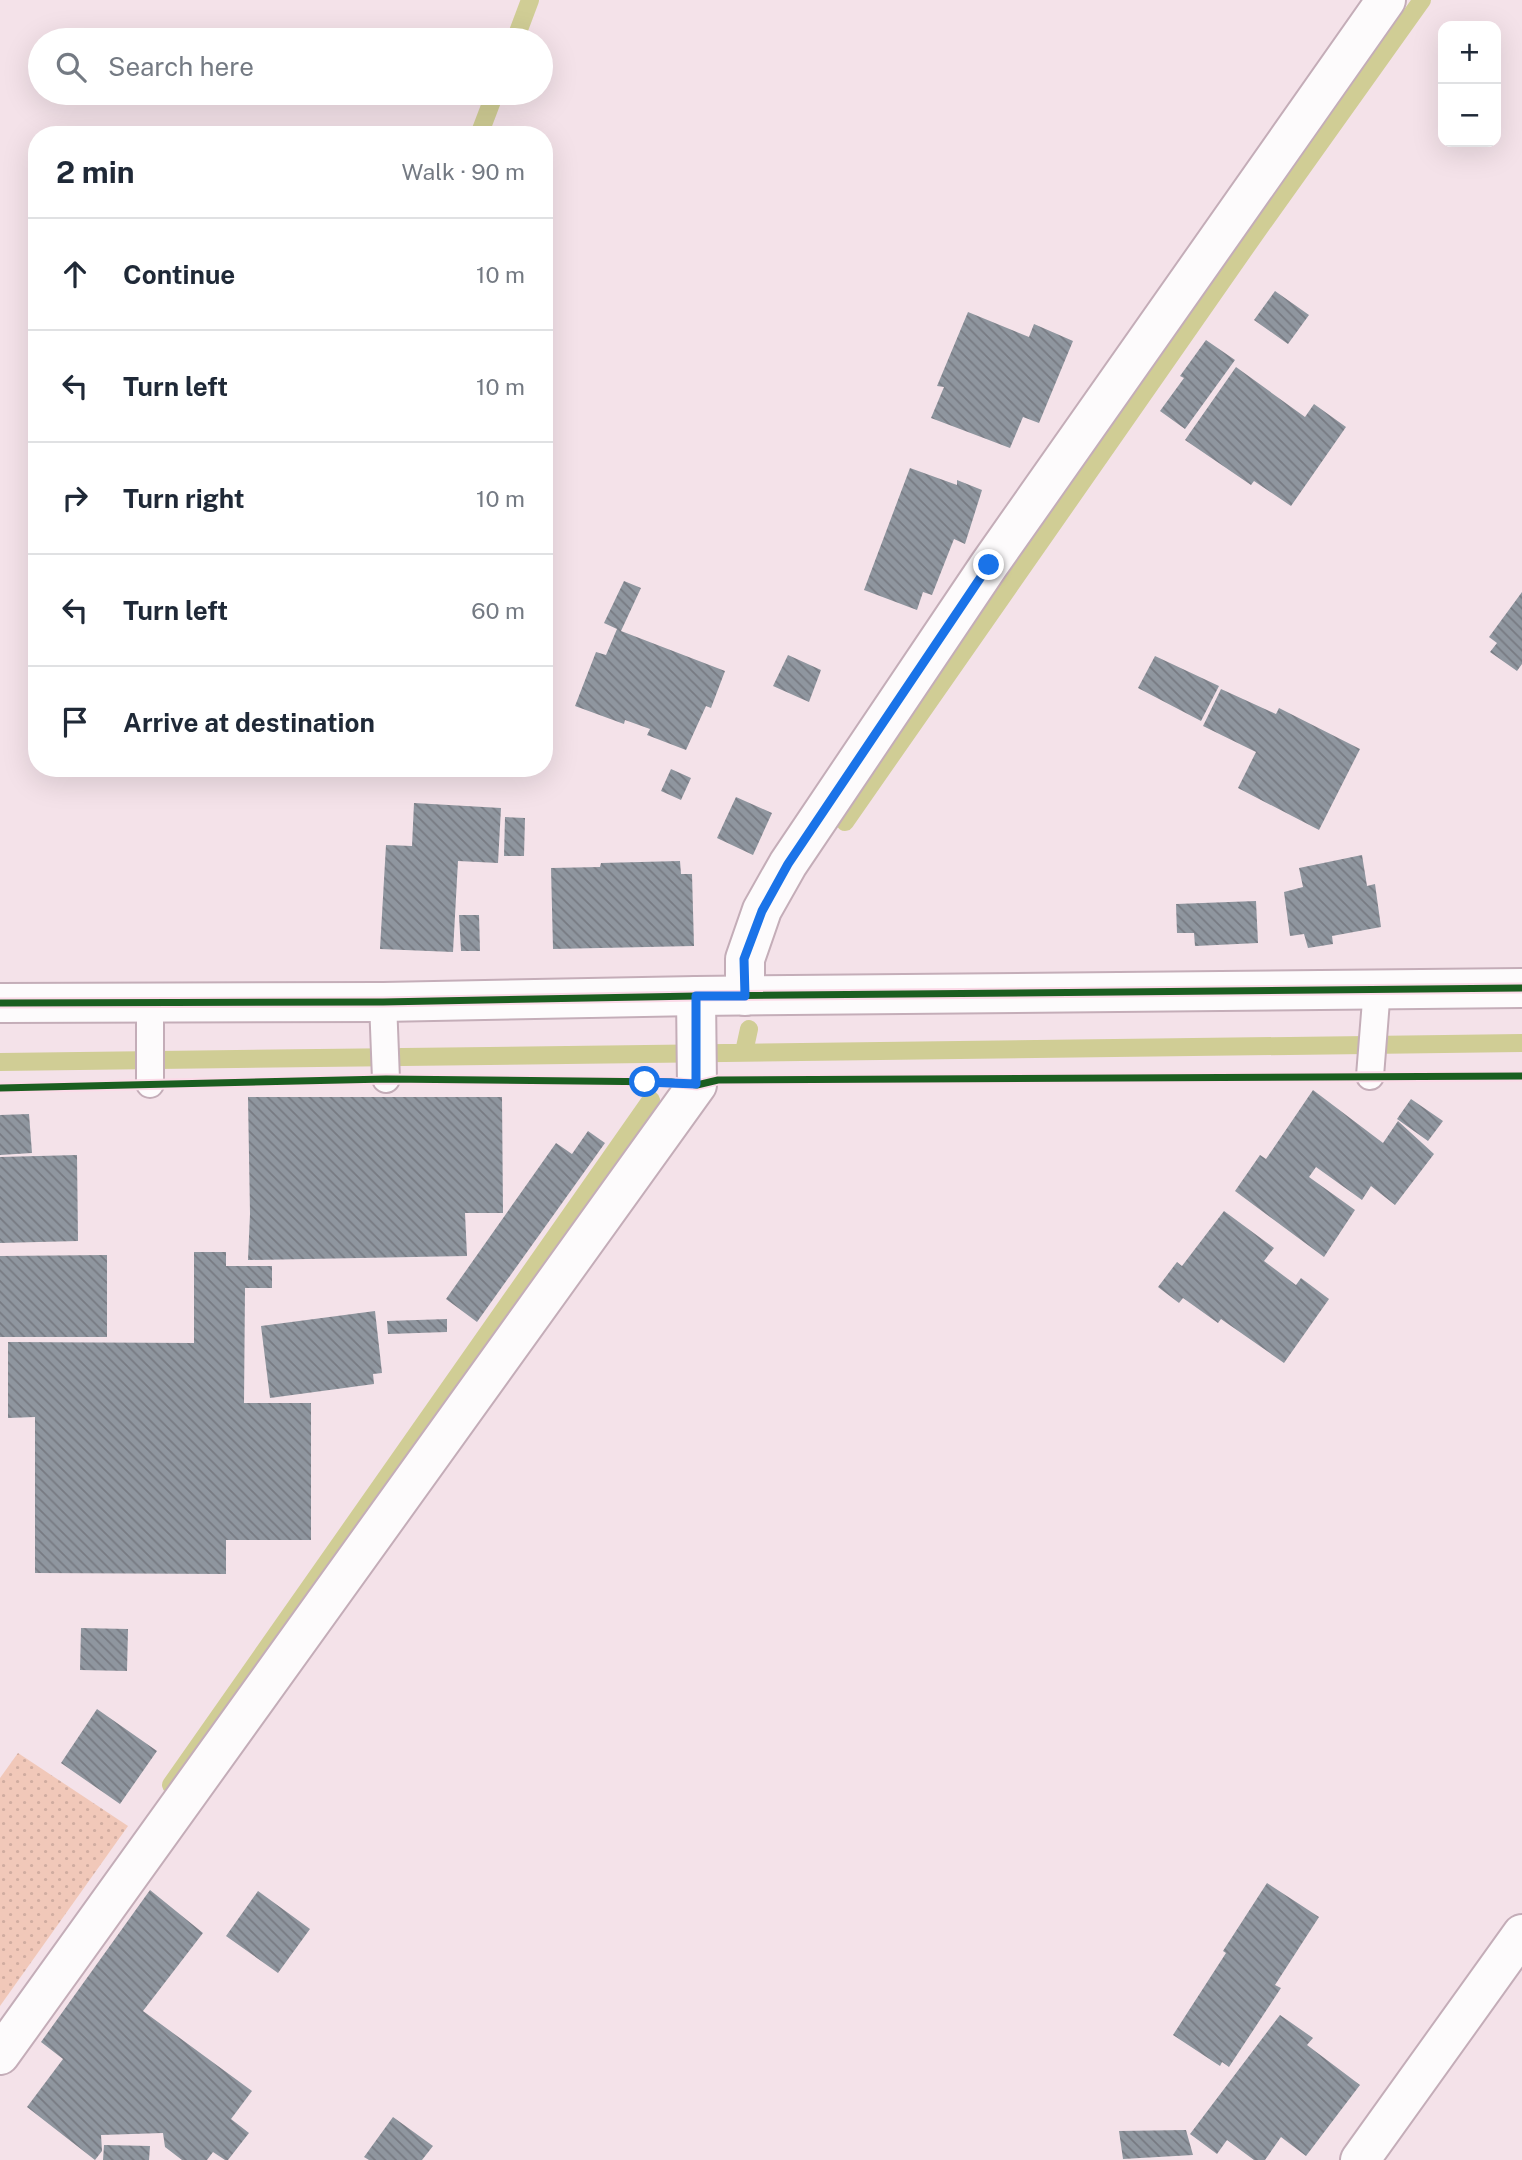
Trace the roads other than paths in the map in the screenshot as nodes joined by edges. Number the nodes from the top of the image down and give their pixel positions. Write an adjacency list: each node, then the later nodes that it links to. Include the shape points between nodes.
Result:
1 (1386, 0): 3 (street, via 989,565 788,864 762,911 744,959)
2 (1522, 988): 5 (street)
3 (745, 996): 5 (street); 6 (street)
4 (0, 1003): 8 (street)
5 (1376, 1003): 9 (lane)
6 (697, 1011): 7 (street); 13 (street, via 696,1077)
7 (383, 1014): 8 (street); 10 (lane)
8 (150, 1015): 11 (lane)
9 (1370, 1071)
10 (386, 1072)
11 (150, 1078)
12 (1522, 1934): 14 (street)
13 (0, 2055)
14 (1360, 2160)

